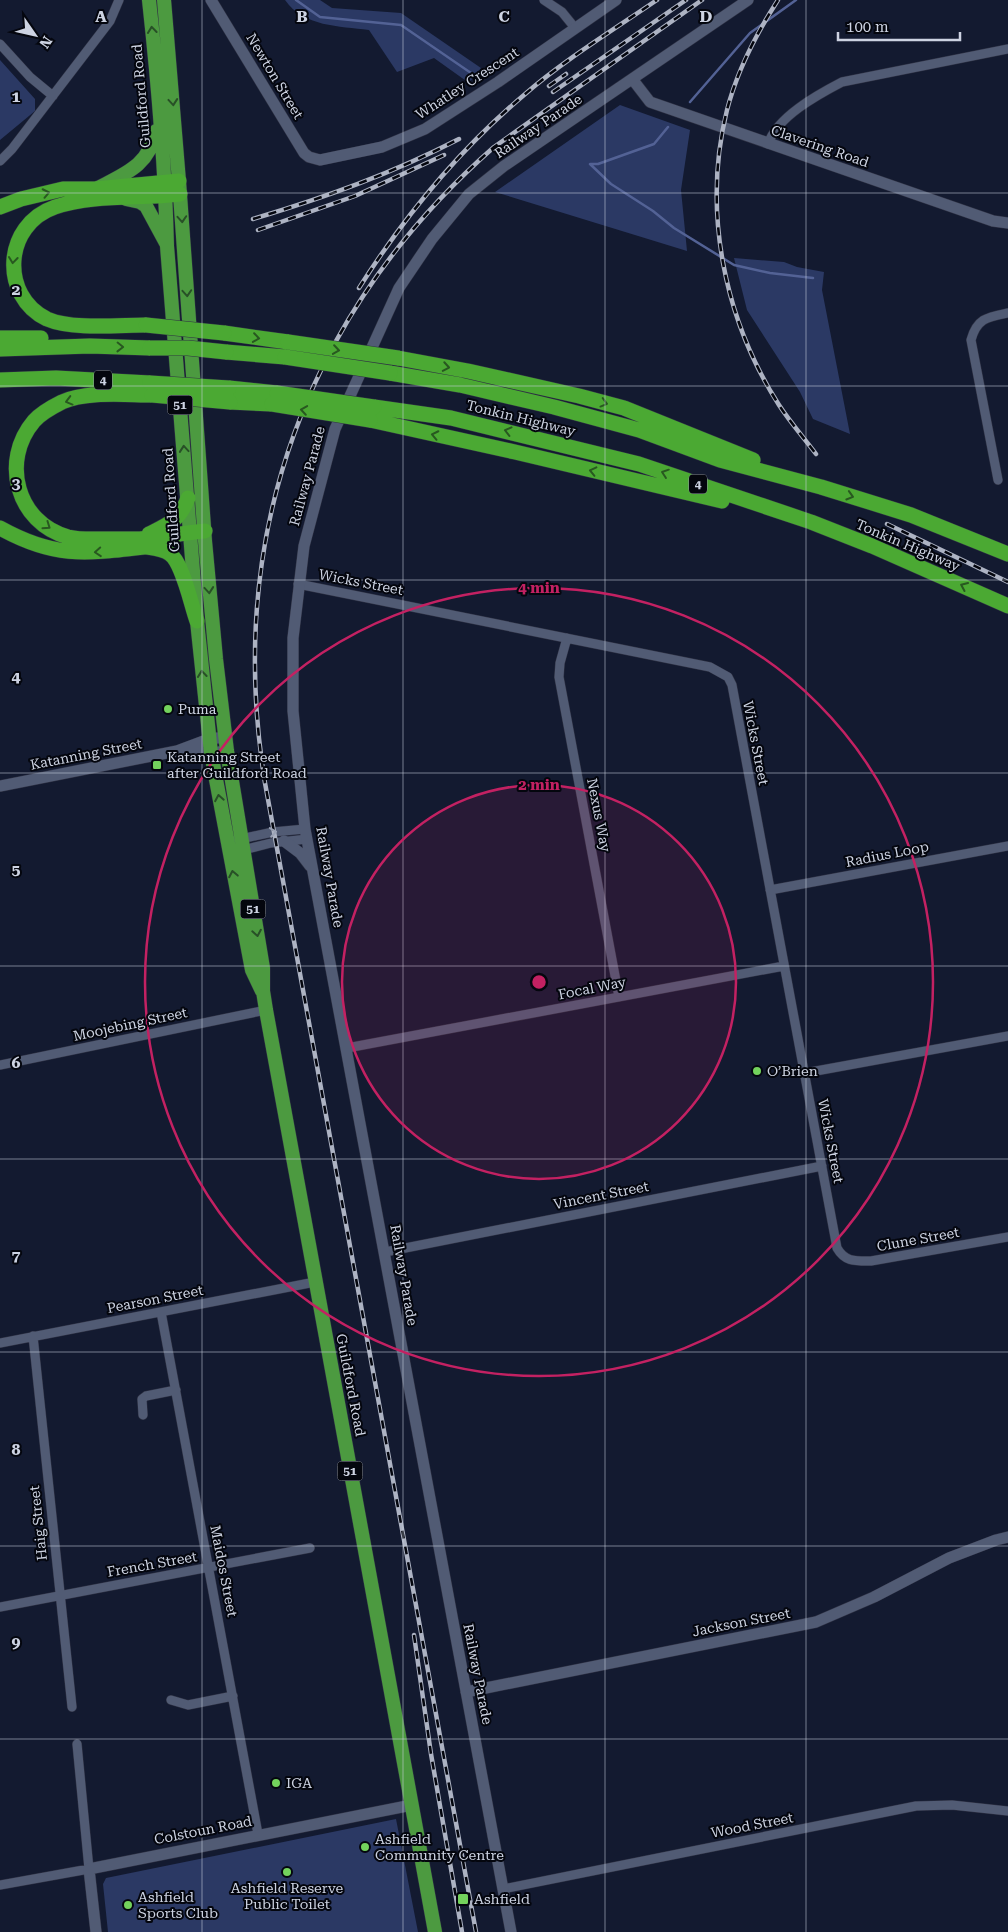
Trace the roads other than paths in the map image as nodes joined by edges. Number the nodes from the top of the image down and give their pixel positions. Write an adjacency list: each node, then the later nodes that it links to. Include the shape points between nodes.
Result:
1 (119, 0): 12 (street, via 110,21)
2 (149, 0): 13 (highway, Guildford Road / 51, one-way to 2)
3 (164, 0): 18 (highway, Guildford Road / 51, one-way to 18)
4 (211, 0): 15 (street, Newton Street, via 304,153)
5 (544, 0): 8 (street, via 562,12)
6 (616, 0): 8 (street, Whatley Crescent)
7 (748, 0): 11 (street, Railway Parade)
8 (575, 28): 15 (street, Whatley Crescent, via 483,93 424,129 382,148)
9 (0, 44): 12 (street, via 30,77)
10 (1008, 49): 14 (street, via 842,82 819,94 783,121 770,136)
11 (633, 80): 14 (street, Clavering Road, via 650,102); 37 (street, Railway Parade, via 504,166 469,194 432,239 399,288 335,428 304,546)
12 (53, 96): 16 (street)
13 (159, 112): 17 (highway, via 153,144 143,160); 18 (highway, Guildford Road / 51)
14 (768, 144): 21 (street, Clavering Road, via 993,221)
15 (320, 160)
16 (0, 161)
17 (95, 189): 18 (highway); 20 (highway, one-way to 17, via 63,189)
18 (172, 189): 19 (highway); 22 (highway, Guildford Road / 51); 34 (highway, Guildford Road / 51, one-way to 34)
19 (122, 198): 22 (highway, via 146,206); 27 (highway, one-way to 27, bridge, via 54,207 35,219 22,233 15,246 12,278 19,296 28,305 48,320 76,325 146,325 224,333)
20 (0, 207)
21 (1008, 223)
22 (167, 246): 32 (highway, Guildford Road / 51, one-way to 22)
23 (1008, 313): 30 (street, via 981,321 971,340)
24 (0, 338): 25 (highway, Tonkin Highway, via 50,338)
25 (90, 346): 26 (highway, Tonkin Highway); 27 (highway, Tonkin Highway / 4, one-way to 27, bridge, via 226,352)
26 (0, 349)
27 (286, 350): 31 (highway, Tonkin Highway / 4, bridge, via 554,407 639,430 720,460); 31 (highway, one-way to 31, bridge, via 398,358 579,396 624,408)
28 (0, 380): 29 (highway, Tonkin Highway / 4, via 56,378)
29 (151, 389): 35 (highway, one-way to 35, via 64,401 34,421 24,435 15,463 24,503 38,520 53,530 69,537); 38 (highway, Tonkin Highway / 4, one-way to 29, bridge, via 811,522 639,464 451,418 372,414 275,399)
30 (998, 480)
31 (817, 486): 36 (highway, Tonkin Highway / 4, one-way to 36, via 911,515)
32 (188, 498): 34 (highway, Guildford Road / 51); 35 (highway, via 183,512)
33 (0, 528): 35 (highway, one-way to 33, via 94,553 65,551 22,540)
34 (198, 537): 35 (highway); 39 (highway, Guildford Road / 51); 42 (highway, Guildford Road / 51, one-way to 42)
35 (144, 543): 39 (highway, via 174,557)
36 (1008, 554)
37 (298, 584): 40 (street, Wicks Street); 46 (street, Railway Parade, via 293,638 293,711)
38 (1008, 606)
39 (196, 621): 41 (highway, Guildford Road / 51, one-way to 39)
40 (567, 638): 52 (street, Wicks Street, via 710,667 728,677); 55 (street, Nexus Way, via 559,677)
41 (209, 739): 42 (street, Katanning Street); 43 (street, Katanning Street); 44 (highway, Guildford Road / 51)
42 (226, 744): 44 (street, Katanning Street); 48 (highway, Guildford Road / 51)
43 (177, 751): 44 (street, Katanning Street); 45 (street, Katanning Street)
44 (210, 753): 50 (highway, Guildford Road / 51, one-way to 44)
45 (0, 786)
46 (306, 834): 47 (street); 48 (street, one-way to 46, via 273,832); 51 (street, Railway Parade)
47 (284, 841): 48 (street); 51 (street, via 300,853)
48 (242, 844): 50 (street); 54 (highway, Guildford Road / 51, one-way to 54, via 263,968)
49 (1008, 846): 52 (street, Radius Loop)
50 (228, 848): 54 (highway, Guildford Road / 51, one-way to 50, via 252,970)
51 (313, 870): 58 (street, Railway Parade)
52 (770, 890): 53 (street, Wicks Street)
53 (784, 966): 55 (street, Focal Way); 60 (street, Wicks Street)
54 (263, 991): 56 (highway, Guildford Road / 51)
55 (620, 997): 58 (street, Focal Way)
56 (266, 1010): 59 (street, Moojebing Street); 65 (highway, Guildford Road / 51)
57 (1008, 1036): 60 (street)
58 (346, 1048): 64 (street, Railway Parade)
59 (0, 1065)
60 (805, 1073): 61 (street, Wicks Street)
61 (822, 1166): 63 (street, Wicks Street); 64 (street, Vincent Street)
62 (1008, 1236): 63 (street, Clune Street, via 871,1261 847,1259)
63 (837, 1248)
64 (385, 1252): 76 (street, Railway Parade)
65 (315, 1282): 66 (street, Pearson Street); 81 (highway, Guildford Road / 51)
66 (161, 1312): 67 (street, Pearson Street); 69 (street, Maidos Street)
67 (33, 1336): 68 (street, Pearson Street); 74 (street, Haig Street)
68 (0, 1343)
69 (176, 1390): 70 (street, via 142,1399); 73 (street, Maidos Street)
70 (143, 1415)
71 (1008, 1537): 76 (street, Jackson Street, via 949,1558 874,1597 816,1622)
72 (310, 1548): 73 (street, French Street)
73 (209, 1568): 74 (street, French Street); 77 (street, Maidos Street)
74 (61, 1595): 75 (street, French Street); 79 (street, Haig Street)
75 (0, 1607)
76 (466, 1692): 86 (street, Railway Parade)
77 (233, 1696): 78 (street, via 188,1704); 83 (street, Maidos Street)
78 (171, 1700)
79 (72, 1707)
80 (77, 1744): 84 (street)
81 (412, 1805): 83 (street, Colstoun Road); 88 (highway, Guildford Road / 51)
82 (1008, 1811): 86 (street, Wood Street, via 952,1805 916,1806)
83 (258, 1834): 84 (street, Colstoun Road)
84 (89, 1869): 85 (street, Colstoun Road); 87 (street)
85 (0, 1885)
86 (503, 1889): 89 (street, Railway Parade)
87 (96, 1932)
88 (435, 1932)
89 (511, 1932)

